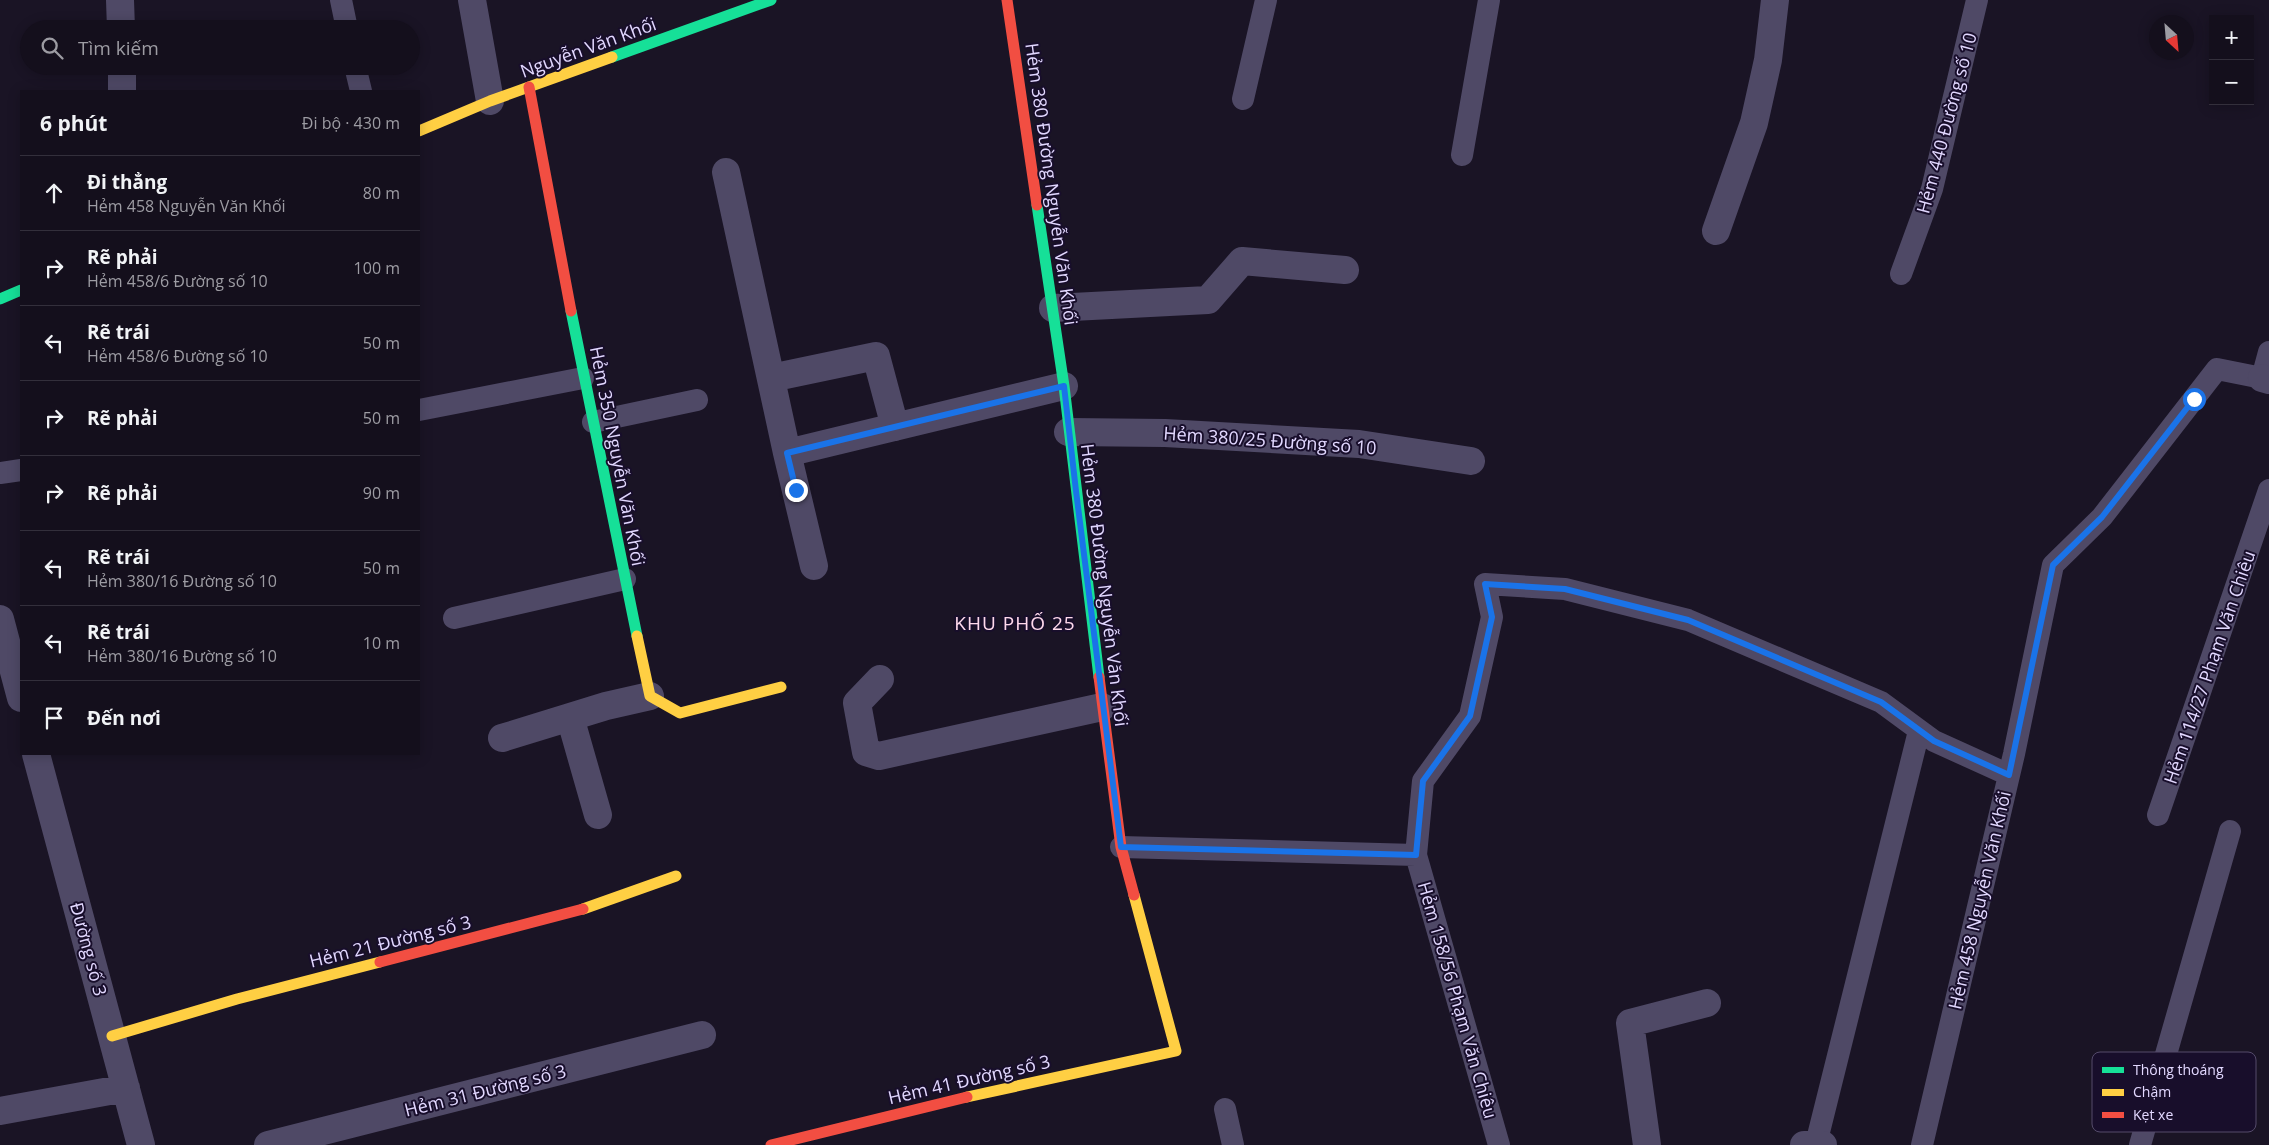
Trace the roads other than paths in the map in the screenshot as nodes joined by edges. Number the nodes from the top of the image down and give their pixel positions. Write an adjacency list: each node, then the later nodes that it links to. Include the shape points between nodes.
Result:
1 (120, 0): 10 (street)
2 (341, 0): 11 (lane)
3 (472, 0): 18 (street)
4 (771, 0): 14 (street, Nguyễn Văn Khối)
5 (1007, 0): 27 (street, Hẻm 380 Đường Nguyễn Văn Khối)
6 (1266, 0): 17 (lane)
7 (1490, 0): 20 (lane)
8 (1775, 0): 22 (street, via 1768,60 1754,123)
9 (1977, 0): 24 (lane, Hẻm 440 Đường số 10, via 1932,189)
10 (121, 20)
11 (345, 20)
12 (122, 75): 15 (street)
13 (357, 75): 16 (lane)
14 (529, 87): 18 (street, Nguyễn Văn Khối); 29 (street, Hẻm 350 Nguyễn Văn Khối)
15 (122, 90)
16 (361, 90)
17 (1243, 99)
18 (490, 101): 19 (street, Nguyễn Văn Khối)
19 (420, 130)
20 (1462, 155)
21 (726, 172): 30 (street)
22 (1716, 230)
23 (1345, 270): 27 (street, via 1242,261 1208,300)
24 (1900, 274)
25 (20, 290): 26 (street)
26 (0, 299)
27 (1053, 308): 31 (street, Hẻm 380 Đường Nguyễn Văn Khối)
28 (2267, 370): 55 (lane, Hẻm 458 Nguyễn Văn Khối, via 2217,369 2102,517 2053,565)
29 (583, 378): 33 (lane); 34 (street, Hẻm 350 Nguyễn Văn Khối)
30 (771, 378): 35 (street, via 876,356); 37 (street)
31 (1064, 386): 35 (street); 36 (street, Hẻm 380 Đường Nguyễn Văn Khối)
32 (697, 400): 34 (lane)
33 (420, 410)
34 (593, 422): 43 (street, Hẻm 350 Nguyễn Văn Khối)
35 (895, 426): 37 (street)
36 (1068, 432): 38 (street, Hẻm 380/25 Đường số 10, via 1165,433 1360,444); 50 (street, Hẻm 380 Đường Nguyễn Văn Khối)
37 (787, 453): 42 (street)
38 (1471, 461)
39 (20, 470): 40 (lane)
40 (0, 473)
41 (2269, 490): 57 (lane, Hẻm 114/27 Phạm Văn Chiêu)
42 (814, 566)
43 (625, 579): 44 (lane); 49 (street, Hẻm 350 Nguyễn Văn Khối)
44 (454, 618)
45 (0, 619): 48 (street)
46 (880, 679): 50 (street, via 857,702 866,752 879,756)
47 (781, 688): 49 (street, via 680,713)
48 (20, 694)
49 (650, 696): 51 (street)
50 (1102, 707): 59 (street, Hẻm 380 Đường Nguyễn Văn Khối)
51 (570, 717): 53 (street); 56 (street)
52 (1919, 731): 55 (lane); 60 (lane, via 1881,702 1688,620 1565,589 1485,584 1492,617 1470,716 1423,781); 77 (lane)
53 (502, 738)
54 (36, 755): 64 (street, Đường số 3)
55 (2009, 775): 78 (lane, Hẻm 458 Nguyễn Văn Khối)
56 (598, 814)
57 (2158, 815)
58 (2230, 831): 66 (lane)
59 (1121, 847): 60 (lane); 65 (street, Hẻm 380 Đường Nguyễn Văn Khối)
60 (1416, 855): 75 (lane, Hẻm 158/56 Phạm Văn Chiêu)
61 (676, 876): 64 (street, Hẻm 21 Đường số 3, via 574,912 237,999)
62 (1707, 1003): 76 (street, via 1630,1024)
63 (702, 1035): 72 (street, Hẻm 31 Đường số 3)
64 (112, 1036): 67 (street, Đường số 3)
65 (1176, 1051): 73 (street, Hẻm 41 Đường số 3, via 1030,1082)
66 (2167, 1052)
67 (126, 1088): 69 (street); 71 (street, Đường số 3)
68 (1225, 1109): 74 (lane)
69 (0, 1111)
70 (2144, 1132): 79 (lane)
71 (141, 1145)
72 (268, 1145)
73 (771, 1145)
74 (1233, 1145)
75 (1499, 1145)
76 (1647, 1145)
77 (1814, 1145)
78 (1922, 1145)
79 (2140, 1145)

